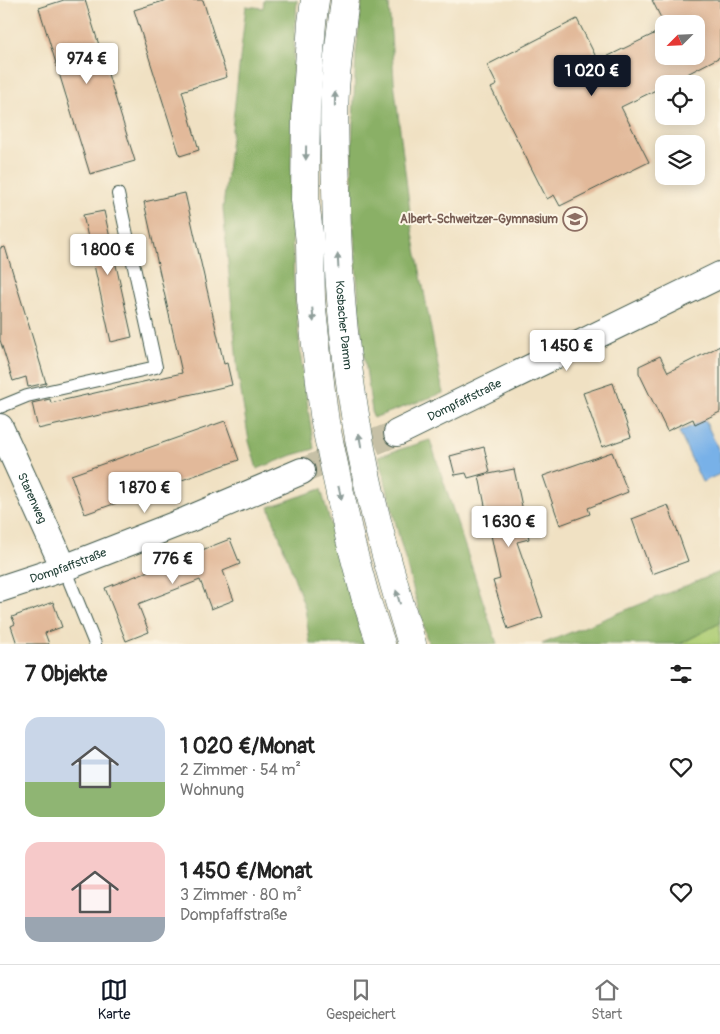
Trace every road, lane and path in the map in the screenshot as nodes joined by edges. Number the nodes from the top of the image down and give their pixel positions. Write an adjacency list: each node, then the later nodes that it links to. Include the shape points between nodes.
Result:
1 (315, 0): 12 (street, one-way to 12, via 306,109 305,200 311,300 322,399 337,479 350,540)
2 (345, 0): 13 (street, Kosbacher Damm, one-way to 2, via 365,470 345,343 336,230 335,151 335,91)
3 (118, 194): 5 (lane, via 156,367 27,396)
4 (720, 275): 7 (street, Dompfaffstraße)
5 (0, 407)
6 (0, 427): 9 (street, Starenweg)
7 (397, 433)
8 (302, 472): 9 (street, Dompfaffstraße)
9 (64, 568): 10 (street, Dompfaffstraße); 11 (lane)
10 (0, 588)
11 (94, 644)
12 (381, 644)
13 (412, 644)

